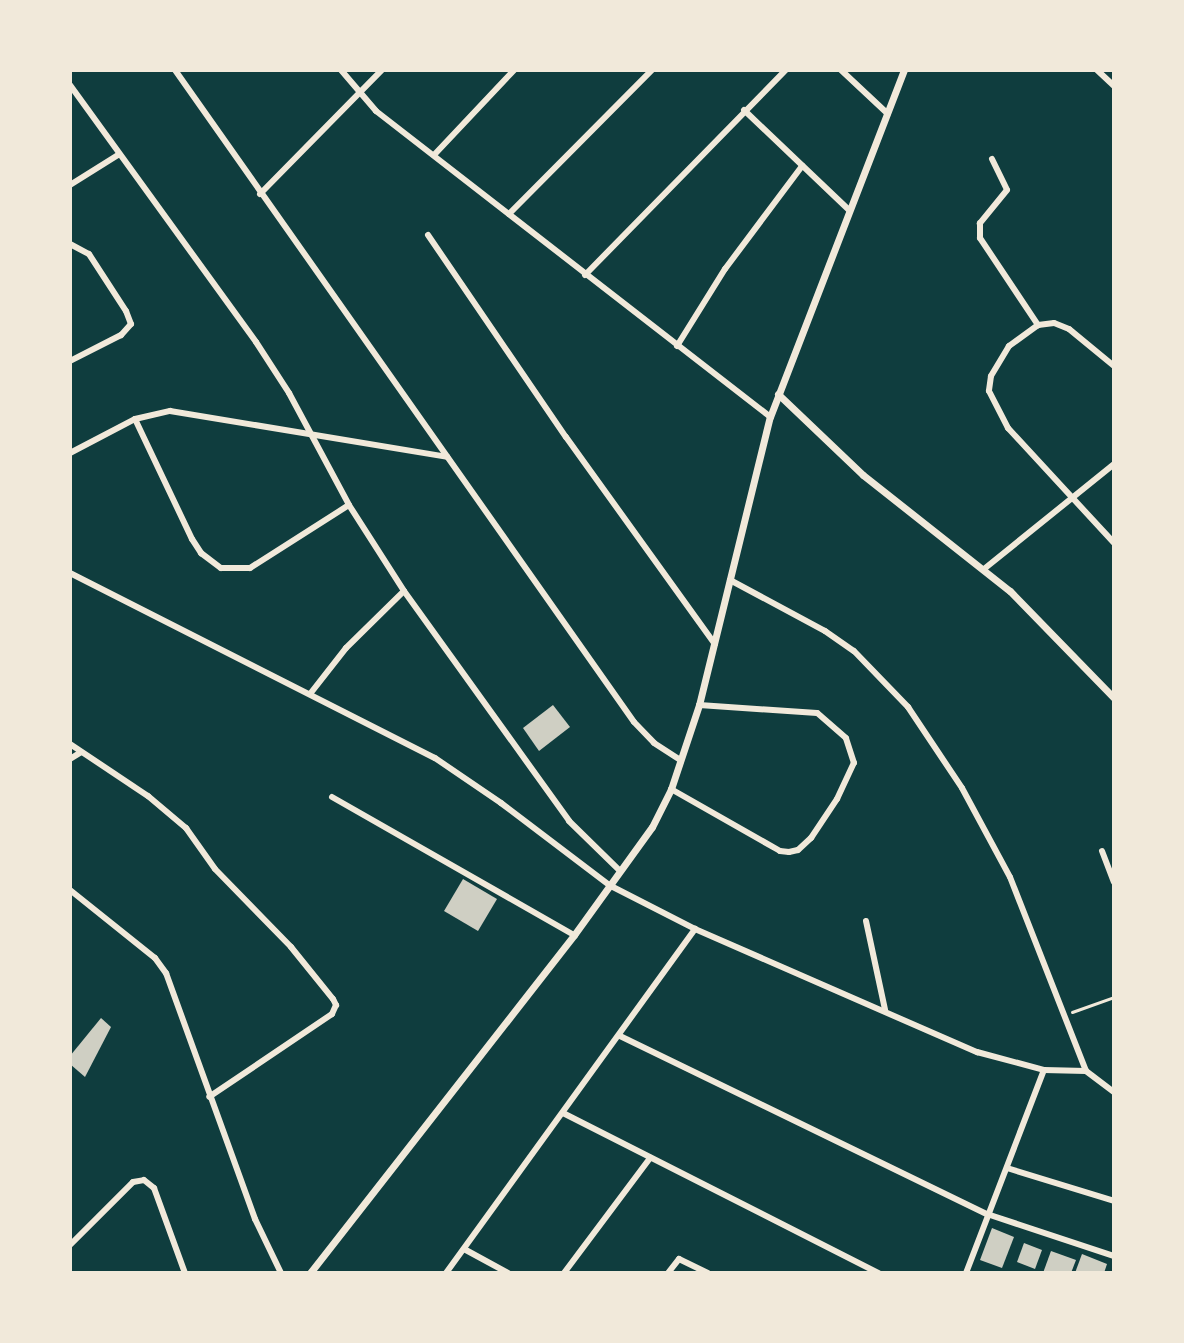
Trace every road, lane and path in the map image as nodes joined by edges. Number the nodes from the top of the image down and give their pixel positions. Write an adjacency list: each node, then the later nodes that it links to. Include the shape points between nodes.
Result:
1 (175, 70): 20 (street)
2 (341, 70): 12 (street)
3 (382, 70): 12 (street)
4 (514, 70): 16 (street)
5 (652, 70): 22 (street)
6 (786, 70): 13 (street)
7 (841, 70): 14 (street)
8 (904, 70): 14 (street)
9 (1097, 70): 11 (street)
10 (70, 85): 15 (street)
11 (1114, 86)
12 (358, 94): 16 (street); 20 (street)
13 (744, 110): 18 (street); 25 (street)
14 (888, 114): 21 (street)
15 (118, 155): 19 (street); 33 (street, via 256,342)
16 (434, 155): 22 (street)
17 (992, 159): 26 (street, via 1007,190 980,223 980,238)
18 (802, 166): 21 (street); 27 (street, via 725,269)
19 (70, 185)
20 (260, 194): 35 (street)
21 (849, 210): 30 (street)
22 (509, 214): 25 (street)
23 (428, 235): 44 (street)
24 (70, 244): 28 (street, via 89,254 131,324 121,335)
25 (585, 275): 27 (street)
26 (1038, 325): 29 (street, via 1054,323 1069,329); 37 (street, via 1009,346 991,376 989,391 1008,428)
27 (677, 346): 31 (street)
28 (70, 361)
29 (1114, 366)
30 (778, 394): 31 (street); 40 (street, via 863,475)
31 (770, 417): 42 (street)
32 (135, 419): 33 (street, via 183,412); 34 (street); 38 (street, via 192,539 221,568 250,568)
33 (309, 435): 35 (street); 38 (street)
34 (70, 453)
35 (447, 457): 51 (street, via 634,722)
36 (1114, 464): 37 (street)
37 (1073, 497): 39 (street); 40 (street)
38 (349, 505): 43 (street)
39 (1114, 543)
40 (984, 569): 46 (street, via 1036,614)
41 (70, 573): 45 (street)
42 (730, 580): 44 (street); 64 (street, via 854,651 908,707 962,788 1010,877)
43 (404, 591): 45 (street, via 346,648); 55 (street, via 569,821)
44 (715, 644): 47 (street)
45 (310, 694): 57 (street, via 435,758)
46 (1114, 698)
47 (699, 705): 51 (street); 52 (street, via 817,713 846,738 854,763 811,838 789,852)
48 (70, 744): 49 (street)
49 (81, 752): 50 (street); 69 (street, via 186,828 215,869 291,947 336,1005 332,1014)
50 (70, 759)
51 (679, 759): 52 (street)
52 (671, 789): 55 (street)
53 (332, 797): 61 (street)
54 (1102, 851): 56 (street)
55 (620, 871): 57 (street)
56 (1114, 882)
57 (609, 885): 60 (street); 61 (street)
58 (70, 890): 69 (street, via 161,965)
59 (866, 921): 63 (street)
60 (695, 929): 63 (street); 65 (street)
61 (574, 935): 80 (street)
62 (1114, 997): 64 (path)
63 (885, 1010): 66 (street, via 977,1052)
64 (1065, 1015): 67 (street)
65 (620, 1036): 70 (street); 74 (street)
66 (1044, 1070): 67 (street); 72 (street)
67 (1086, 1071): 68 (street)
68 (1114, 1092)
69 (209, 1097): 79 (street)
70 (563, 1113): 71 (street); 76 (street)
71 (650, 1158): 83 (street); 86 (street)
72 (1007, 1168): 73 (street); 74 (street)
73 (1114, 1201)
74 (987, 1214): 77 (street); 87 (street)
75 (70, 1245): 78 (street, via 133,1182 144,1180 154,1188)
76 (464, 1249): 81 (street); 82 (street)
77 (1114, 1256)
78 (185, 1273)
79 (281, 1273)
80 (310, 1273)
81 (446, 1273)
82 (508, 1273)
83 (564, 1273)
84 (668, 1273): 85 (street, via 679,1259)
85 (708, 1273)
86 (879, 1273)
87 (966, 1273)

